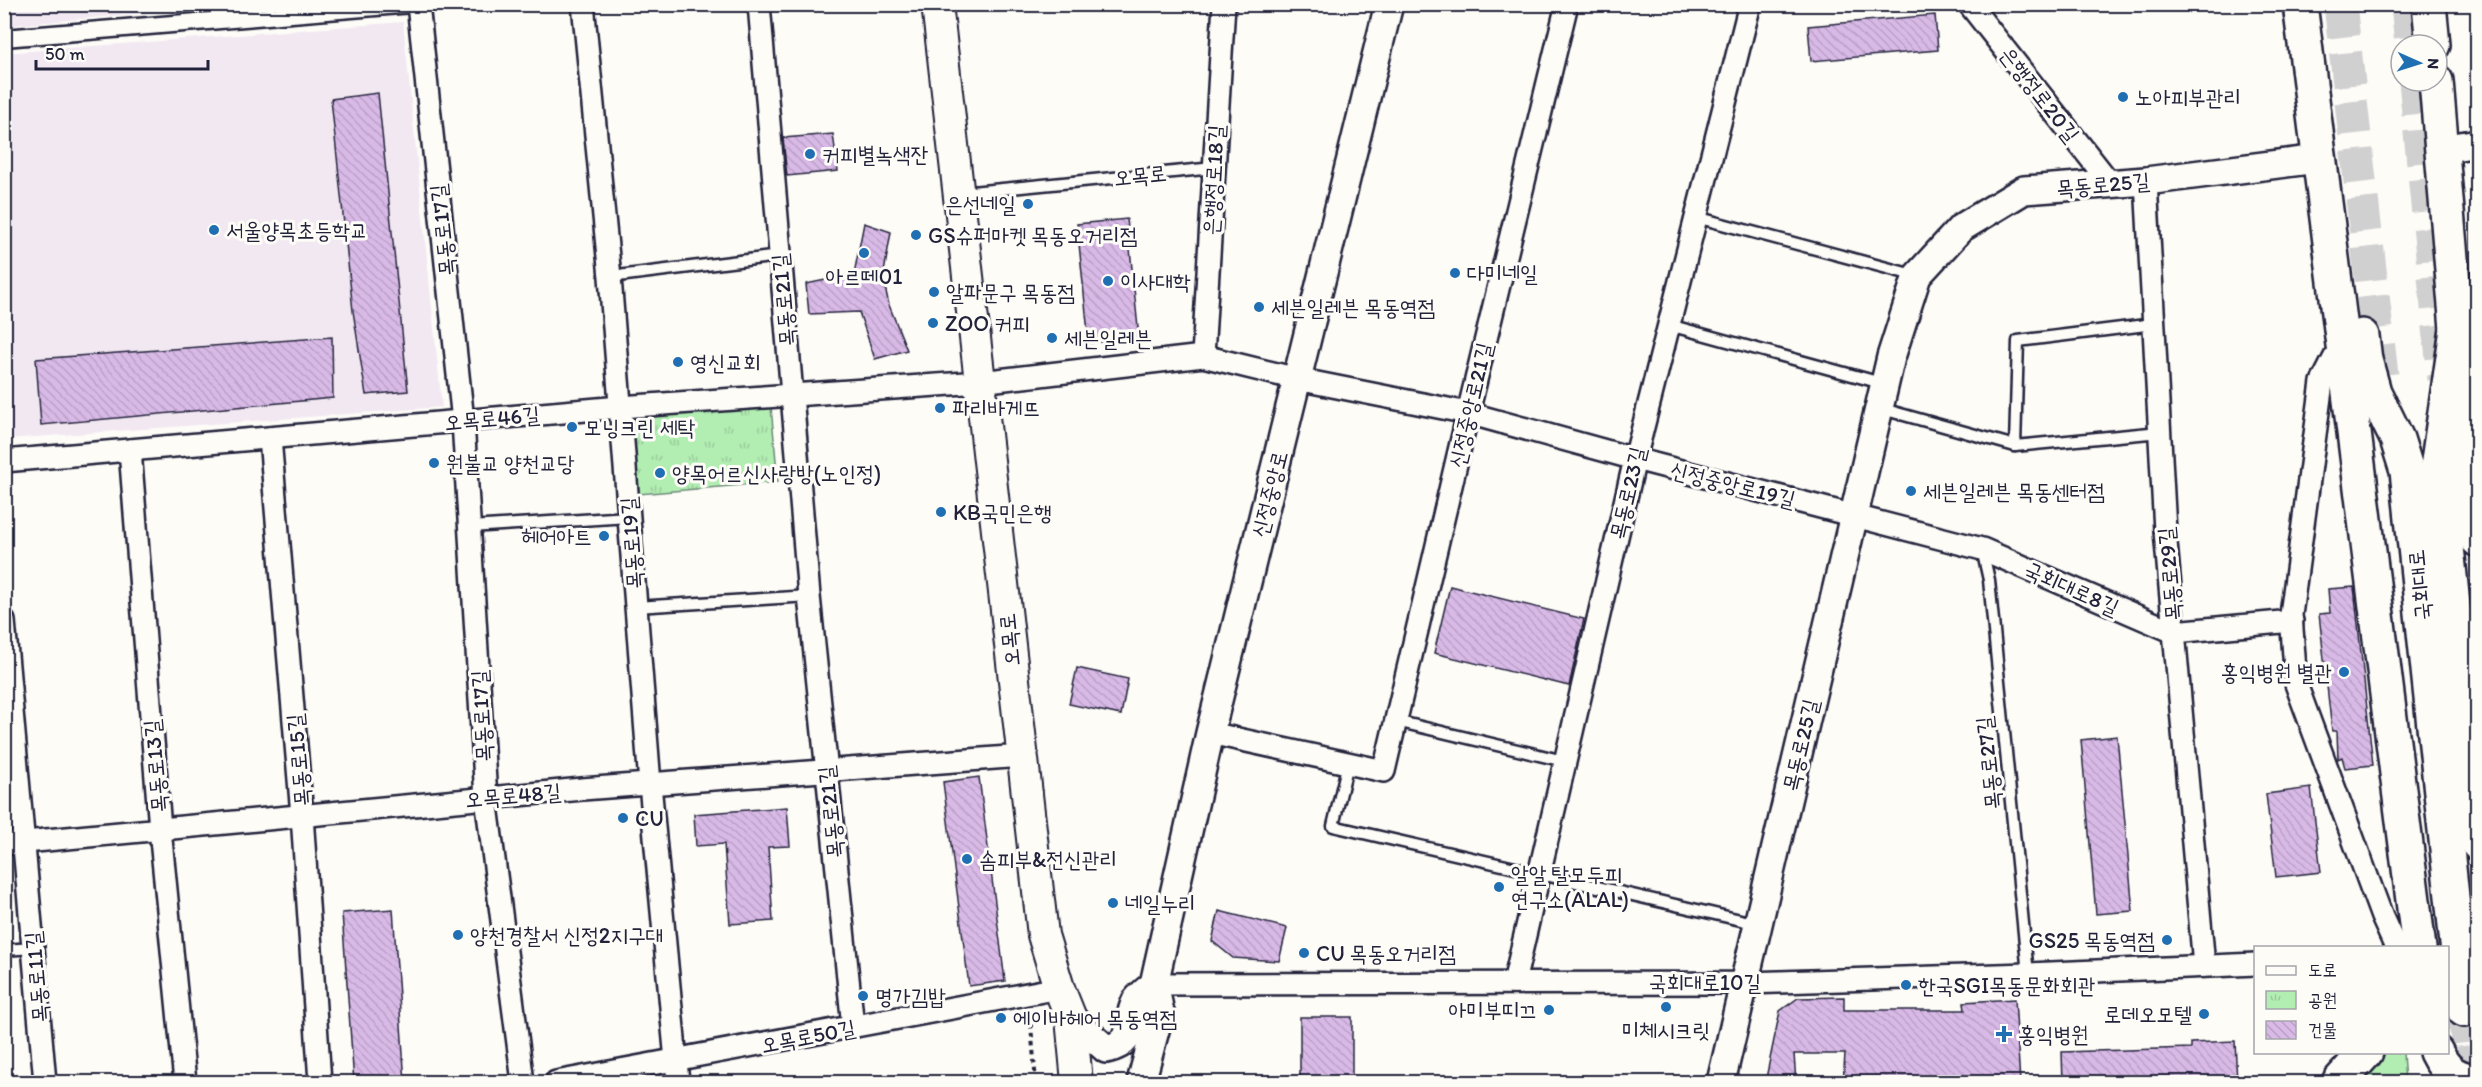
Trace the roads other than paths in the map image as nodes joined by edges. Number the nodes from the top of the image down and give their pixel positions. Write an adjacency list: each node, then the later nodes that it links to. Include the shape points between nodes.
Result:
1 (412, 4): 14 (street)
2 (418, 4): 38 (street, 목동로17길)
3 (583, 4): 26 (street, 목동로19길)
4 (759, 4): 24 (street, 목동로21길)
5 (937, 4): 22 (main road, 오목로)
6 (1224, 4): 19 (street, 은행정로18길)
7 (1389, 4): 32 (street, 신정중앙로)
8 (1567, 4): 37 (street, 신정중앙로21길)
9 (1750, 4): 23 (street, 목동로23길)
10 (1969, 4): 21 (street, 은행정로20길)
11 (2300, 4): 18 (main road)
12 (2429, 4): 13 (main road)
13 (2432, 33)
14 (4, 38)
15 (2437, 93): 17 (main road)
16 (2478, 143): 17 (street)
17 (2442, 149): 27 (main road)
18 (2319, 166): 20 (street, 목동로25길); 30 (main road); 81 (main road, 국회대로, via 2351,256 2365,360 2374,392 2397,438 2407,471)
19 (1214, 168): 22 (lane, 오목로); 31 (street, 은행정로18길)
20 (2146, 181): 21 (street, 목동로25길); 28 (street, 목동로29길)
21 (2110, 183): 25 (street, 목동로25길, via 2024,190 1961,228)
22 (959, 193): 33 (main road, 오목로)
23 (1696, 217): 25 (lane); 29 (street, 목동로23길)
24 (779, 256): 26 (lane); 34 (street, 목동로21길)
25 (1917, 276): 35 (street, 목동로25길)
26 (610, 277): 36 (street, 목동로19길)
27 (2463, 322): 48 (main road, via 2468,463); 67 (main road, 국회대로, via 2438,461)
28 (2154, 324): 39 (street, 목동로29길); 41 (lane, via 2018,341)
29 (1669, 325): 35 (lane); 43 (street, 목동로23길)
30 (2342, 343): 53 (street, via 2322,382); 71 (main road)
31 (1203, 356): 32 (street, 신정중앙로19길); 33 (street, 오목로46길)
32 (1297, 379): 37 (street, 신정중앙로19길); 57 (street, 신정중앙로)
33 (980, 382): 34 (street, 오목로46길); 58 (main road, 오목로)
34 (791, 394): 36 (street, 오목로46길); 50 (street, 목동로21길)
35 (1882, 396): 41 (lane); 45 (street, 목동로25길)
36 (620, 407): 38 (street, 오목로46길); 46 (street, 목동로19길)
37 (1468, 413): 43 (street, 신정중앙로19길); 56 (street, 신정중앙로21길)
38 (463, 421): 40 (street, 오목로46길); 47 (street, 목동로17길)
39 (2160, 432): 41 (lane); 54 (street, 목동로29길)
40 (270, 438): 42 (street, 오목로46길); 64 (street, 목동로15길)
41 (2014, 446)
42 (130, 450): 44 (street, 오목로46길); 65 (street, 목동로13길)
43 (1635, 459): 45 (street, 신정중앙로19길); 59 (street, 목동로23길)
44 (4, 461)
45 (1854, 515): 49 (street, 국회대로8길); 69 (street, 목동로25길)
46 (629, 517): 47 (lane); 51 (street, 목동로19길)
47 (470, 527): 63 (street, 목동로17길)
48 (2478, 540)
49 (1982, 549): 54 (street, 국회대로8길); 76 (lane, 목동로27길, via 1989,580)
50 (809, 596): 51 (lane); 61 (street, 목동로21길)
51 (636, 607): 62 (street, 목동로19길)
52 (4, 621): 55 (street, 목동로11길)
53 (2292, 621): 54 (street, 국회대로8길); 70 (street, via 2295,684)
54 (2174, 632): 75 (street, 목동로29길)
55 (6, 657): 66 (street, 목동로11길)
56 (1396, 721): 59 (lane); 60 (street, 신정중앙로21길, via 1384,771)
57 (1210, 733): 60 (street, 신정중앙로21길); 79 (street, 신정중앙로)
58 (1022, 756): 61 (street, 오목로48길); 80 (main road, 오목로, via 1043,935)
59 (1564, 761): 68 (street, 목동로23길)
60 (1348, 763): 68 (lane, via 1333,826)
61 (826, 770): 62 (street, 오목로48길); 83 (street, 목동로21길)
62 (650, 784): 63 (street, 오목로48길); 87 (street, 목동로19길)
63 (486, 798): 64 (street, 오목로48길); 92 (street, 목동로17길)
64 (302, 815): 65 (street, 오목로48길); 91 (street, 목동로15길)
65 (160, 829): 66 (street, 오목로48길); 90 (street, 목동로13길)
66 (14, 843): 72 (street, 목동로11길)
67 (2478, 844)
68 (1538, 874): 69 (lane); 78 (street, 목동로23길)
69 (1758, 924): 77 (street, 목동로25길)
70 (2395, 946)
71 (2419, 946)
72 (33, 948): 73 (lane); 89 (street, 목동로11길)
73 (4, 950)
74 (2254, 964): 75 (street, 국회대로10길)
75 (2204, 966): 76 (street, 국회대로10길)
76 (2028, 974): 77 (street, 국회대로10길)
77 (1744, 982): 78 (street, 국회대로10길); 97 (street, 목동로25길)
78 (1514, 983): 79 (street, 국회대로10길)
79 (1154, 984): 82 (street, 신정중앙로, via 1136,1002 1127,1038 1119,1046 1106,1049); 96 (street, 신정중앙로, via 1160,1012)
80 (1059, 988): 82 (main road, 오목로); 83 (street, 오목로50길)
81 (2464, 1011)
82 (1071, 1018): 95 (main road, 오목로)
83 (853, 1027): 87 (street, 오목로50길)
84 (2365, 1054): 98 (main road)
85 (2428, 1054): 99 (main road)
86 (2436, 1054): 88 (main road, via 2441,1064 2459,1079)
87 (675, 1060): 93 (street, 오목로50길); 94 (street, 목동로19길)
88 (2478, 1082)
89 (45, 1083)
90 (185, 1083)
91 (320, 1083)
92 (524, 1083)
93 (556, 1083)
94 (678, 1083)
95 (1077, 1083)
96 (1141, 1083)
97 (1721, 1083)
98 (2338, 1083)
99 (2431, 1083)

